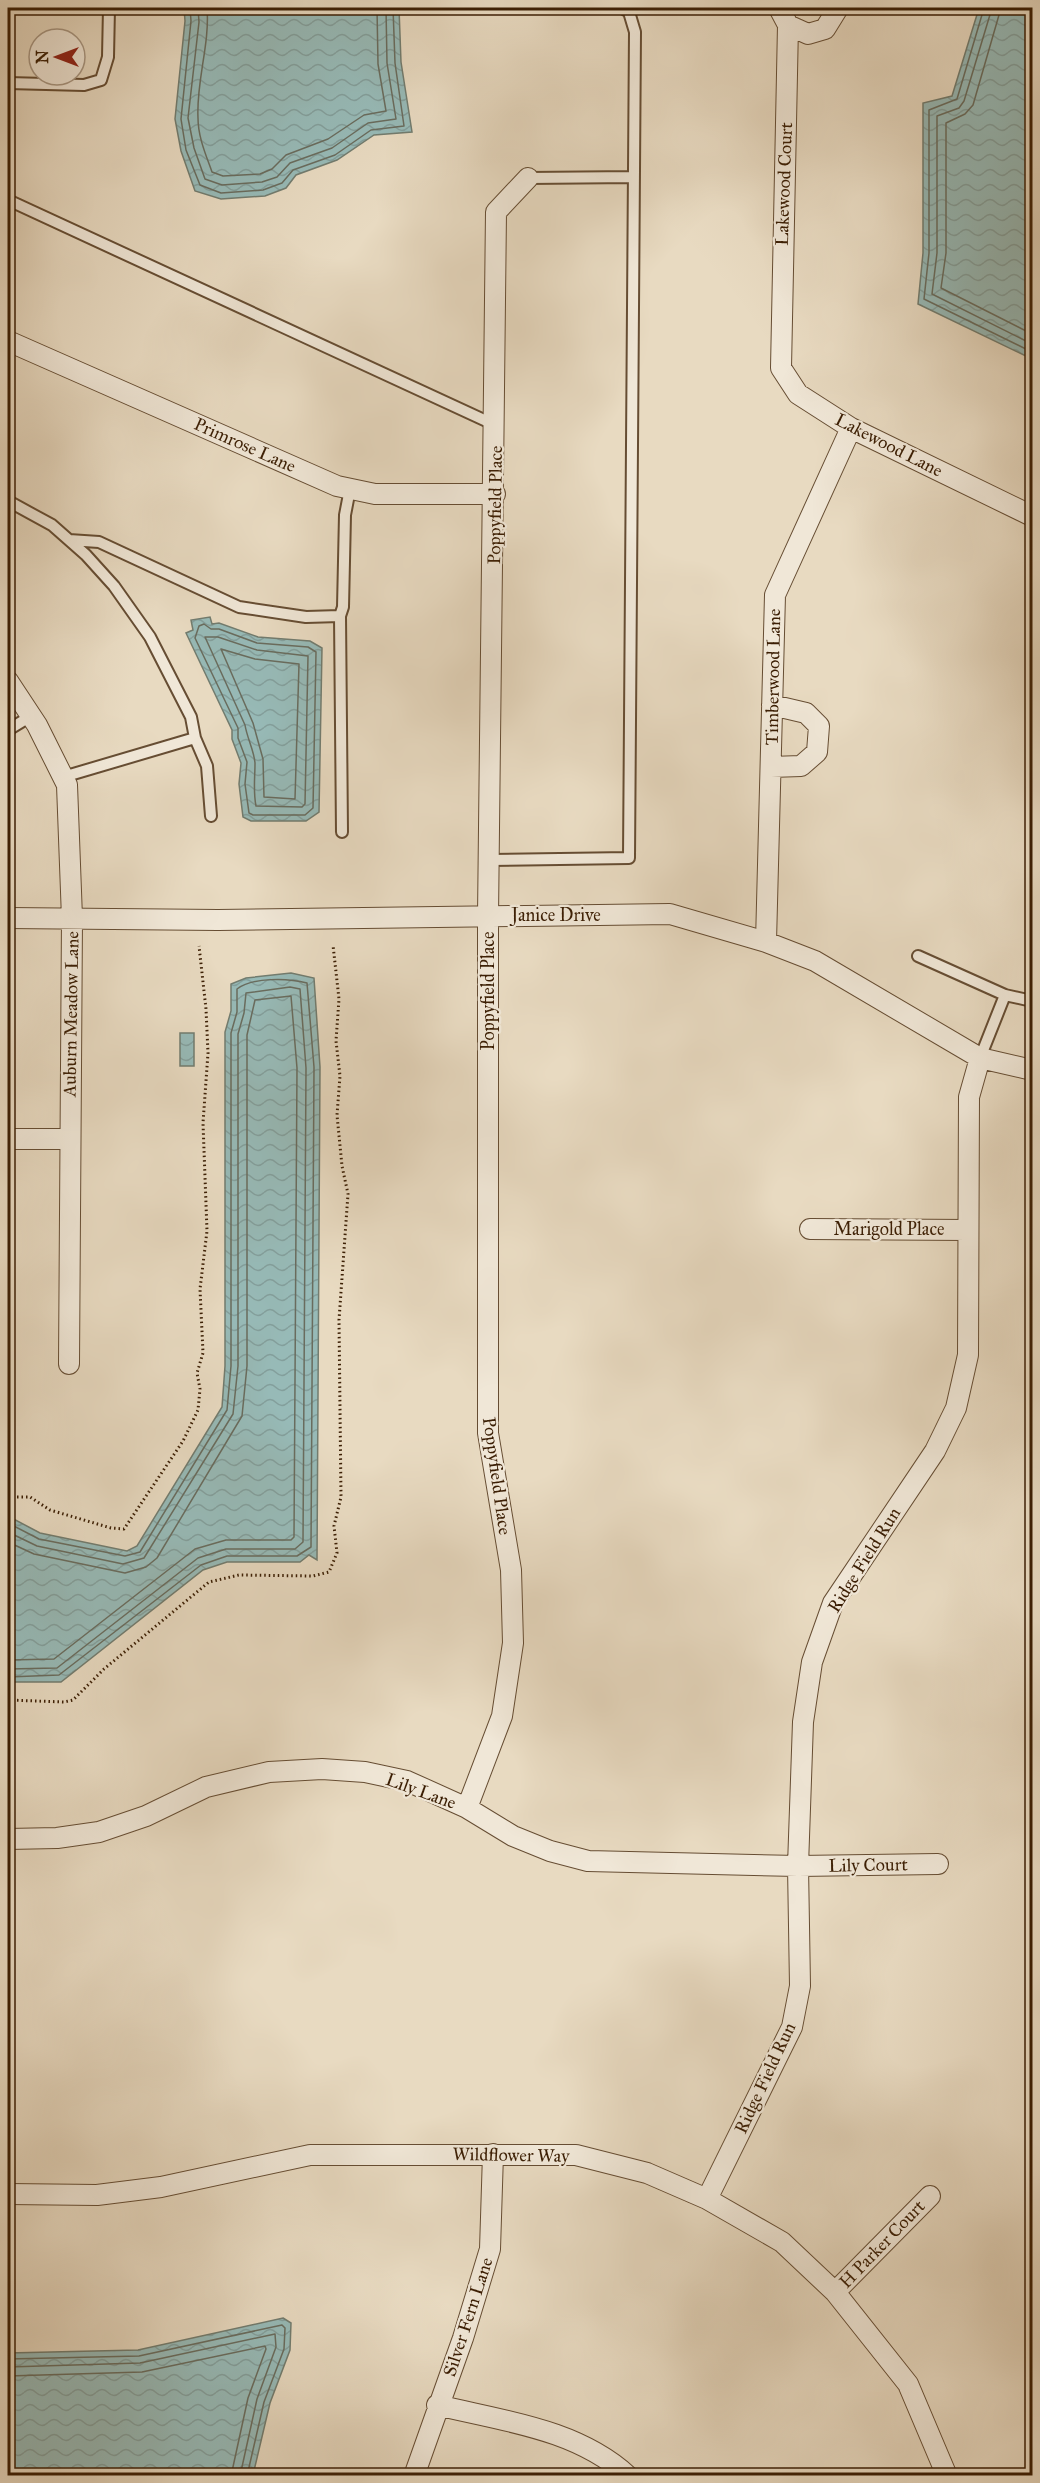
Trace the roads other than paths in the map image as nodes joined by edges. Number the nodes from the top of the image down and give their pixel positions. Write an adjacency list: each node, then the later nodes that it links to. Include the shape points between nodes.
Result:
1 (109, 8): 6 (lane, via 108,57 101,80 84,85)
2 (622, 8): 7 (lane, via 629,12 635,32)
3 (779, 8): 5 (street, Lakewood Court)
4 (838, 8): 5 (street, via 825,29 808,34)
5 (788, 26): 11 (street, Lakewood Court)
6 (8, 83)
7 (634, 177): 8 (lane); 29 (lane, via 629,858)
8 (528, 178): 12 (street, Poppyfield Place, via 496,212)
9 (8, 200): 12 (lane)
10 (8, 341): 14 (street, Primrose Lane)
11 (780, 343): 13 (street, Lakewood Lane, via 781,368 798,394)
12 (495, 426): 15 (street, Poppyfield Place)
13 (850, 428): 17 (street, Lakewood Lane); 21 (street, Timberwood Lane, via 775,594)
14 (350, 489): 15 (street, Primrose Lane, via 375,494); 19 (lane)
15 (495, 494): 29 (street, Poppyfield Place)
16 (8, 501): 18 (lane, via 52,525)
17 (1032, 516)
18 (69, 540): 19 (lane, via 99,542 239,607 306,617); 24 (lane, via 114,586 150,638 190,717)
19 (340, 616): 28 (lane)
20 (8, 681): 22 (street, Auburn Meadow Lane)
21 (772, 705): 25 (street, Timberwood Lane); 25 (street, via 806,713 819,726 817,752 801,766)
22 (31, 716): 23 (lane); 26 (street, Auburn Meadow Lane)
23 (8, 730)
24 (195, 738): 26 (lane); 27 (lane, via 207,766)
25 (771, 766): 33 (street, Timberwood Lane)
26 (63, 777): 32 (street, Auburn Meadow Lane, via 67,785)
27 (211, 816)
28 (342, 832)
29 (489, 860): 30 (street, Poppyfield Place)
30 (488, 916): 32 (street, Janice Drive); 33 (street, Janice Drive, via 670,914); 44 (street, Poppyfield Place, via 488,1433 511,1570 513,1643 502,1716)
31 (8, 918): 32 (street, Janice Drive)
32 (72, 918): 40 (street, Auburn Meadow Lane)
33 (766, 942): 37 (street, Janice Drive, via 815,961)
34 (918, 956): 35 (lane)
35 (1005, 995): 36 (lane); 37 (lane)
36 (1032, 1001)
37 (980, 1058): 38 (street, Janice Drive); 42 (street, Ridge Field Run, via 969,1097)
38 (1032, 1070)
39 (8, 1139): 40 (street)
40 (69, 1139): 43 (street, Auburn Meadow Lane)
41 (810, 1229): 42 (street, Marigold Place)
42 (968, 1230): 47 (street, Ridge Field Run, via 968,1355 956,1408 935,1451 832,1605 812,1662 803,1722)
43 (69, 1364)
44 (467, 1808): 45 (street, Lily Lane, via 407,1781 365,1772 297,1769 206,1786 146,1816 99,1832); 47 (street, Lily Lane, via 513,1836 588,1861)
45 (8, 1839)
46 (938, 1864): 47 (street, Lily Court)
47 (798, 1866): 51 (street, Ridge Field Run, via 800,1986 792,2026)
48 (493, 2154): 49 (street, Wildflower Way, via 310,2155 161,2187 97,2195); 51 (street, Wildflower Way, via 576,2155 647,2173); 53 (street, Silver Fern Lane, via 490,2249 463,2338)
49 (8, 2194)
50 (930, 2196): 52 (street, H Parker Court)
51 (707, 2199): 52 (street, Wildflower Way, via 782,2242)
52 (835, 2292): 56 (street, Wildflower Way, via 908,2384)
53 (437, 2405): 54 (street, Silver Fern Lane); 55 (street, via 553,2433 588,2447)
54 (414, 2475)
55 (628, 2475)
56 (947, 2475)

